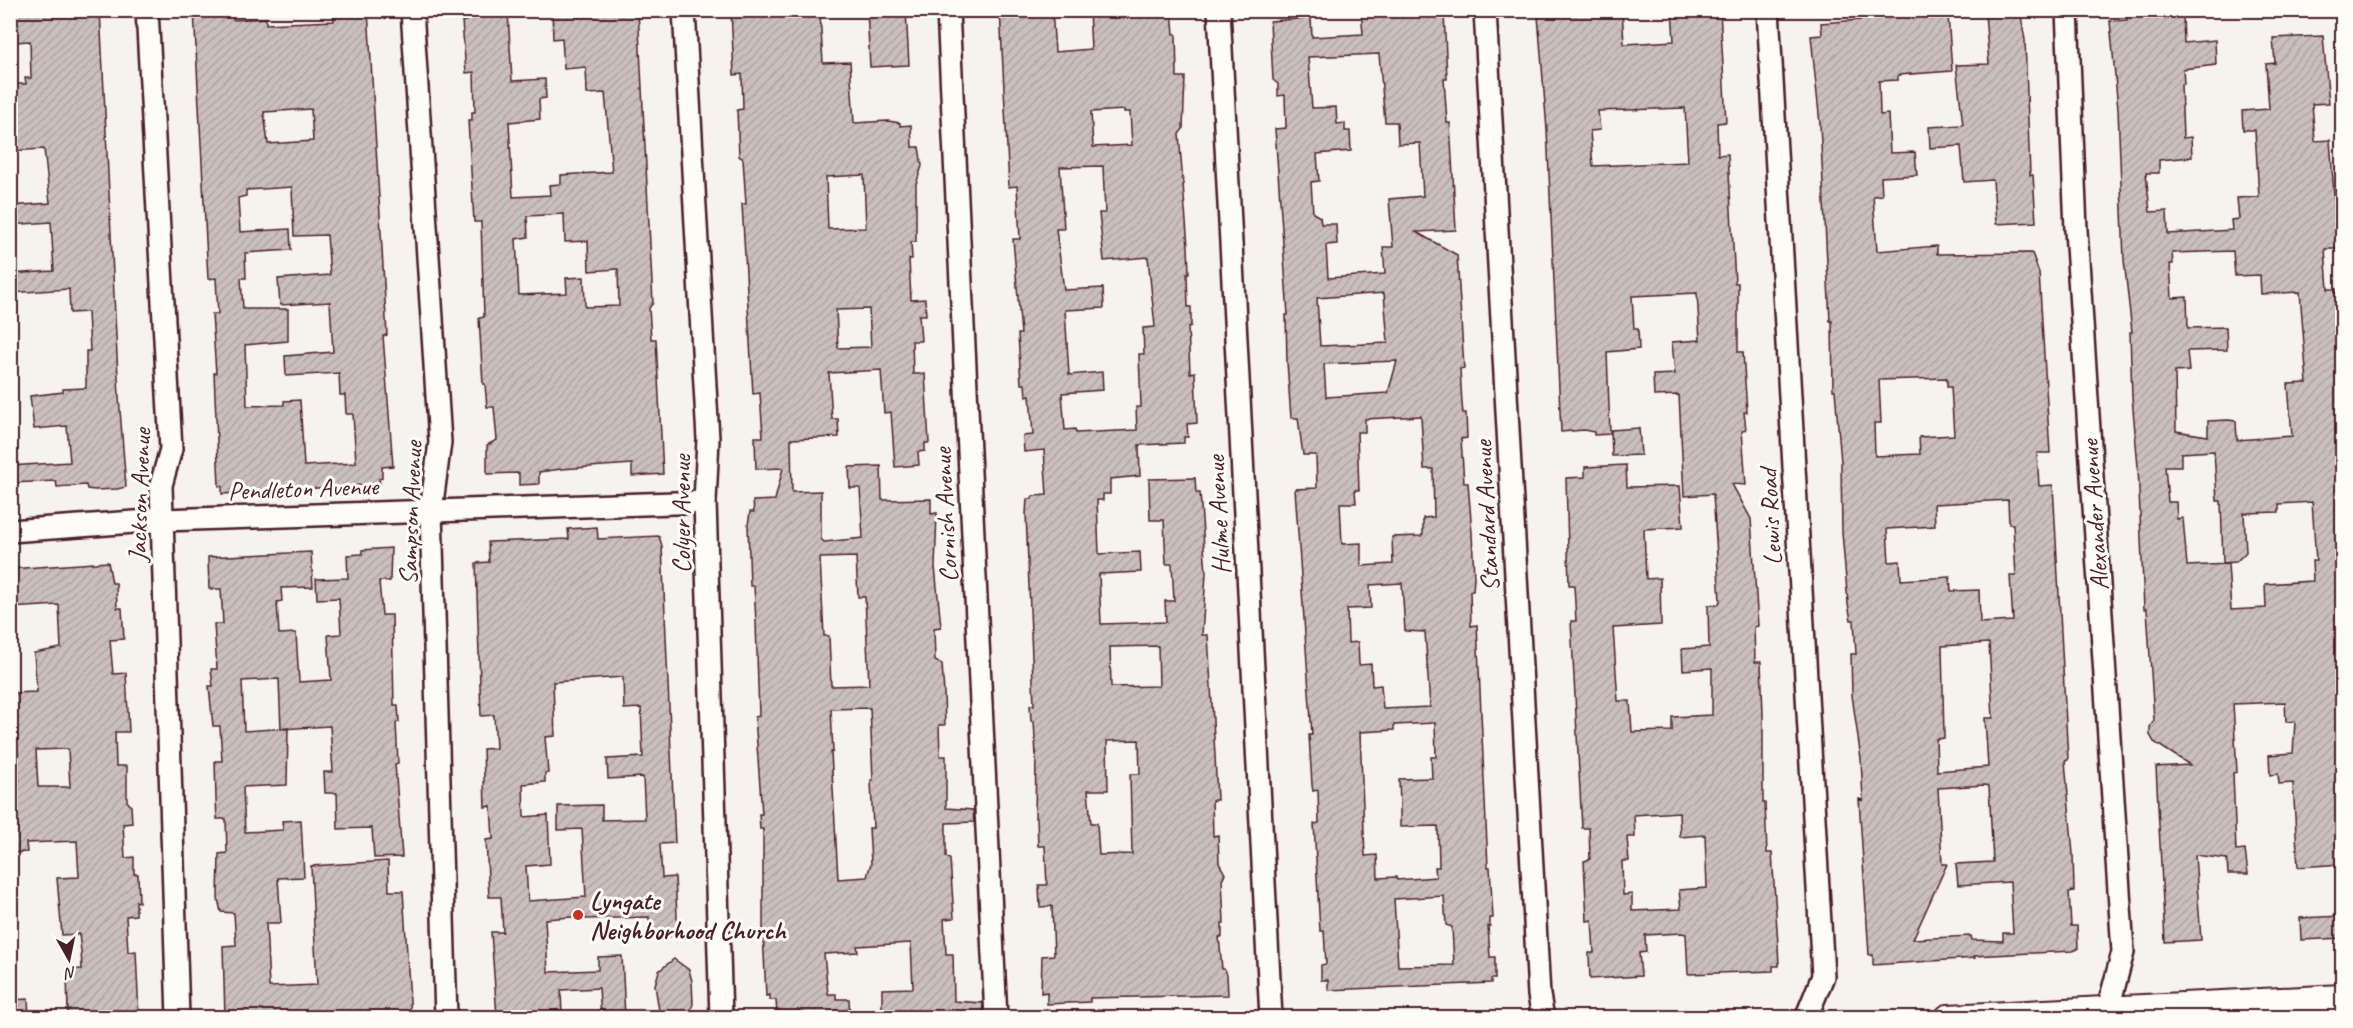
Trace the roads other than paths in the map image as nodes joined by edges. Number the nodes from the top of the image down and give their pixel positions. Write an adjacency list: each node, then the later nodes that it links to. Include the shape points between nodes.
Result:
1 (147, 10): 11 (street, Jackson Avenue, via 171,449 161,485)
2 (412, 10): 10 (street, Sampson Avenue, via 440,442)
3 (684, 10): 9 (street, Colyer Avenue, via 708,439)
4 (948, 10): 18 (street, Cornish Avenue)
5 (1219, 10): 19 (street, Hulme Avenue)
6 (1485, 10): 20 (street, Standard Avenue, via 1538,983)
7 (1768, 10): 21 (street, Lewis Road, via 1822,976)
8 (2067, 10): 14 (street, Alexander Avenue, via 2076,230 2123,952)
9 (705, 502): 10 (street, Pendleton Avenue); 17 (street, Colyer Avenue)
10 (431, 511): 11 (street, Pendleton Avenue); 16 (street, Sampson Avenue)
11 (162, 520): 12 (street, Pendleton Avenue); 15 (street, Jackson Avenue)
12 (10, 531)
13 (2343, 998): 14 (street)
14 (2107, 1013): 22 (street)
15 (178, 1017)
16 (446, 1017)
17 (721, 1017)
18 (996, 1017)
19 (1271, 1017)
20 (1543, 1017)
21 (1806, 1017)
22 (1948, 1017)

